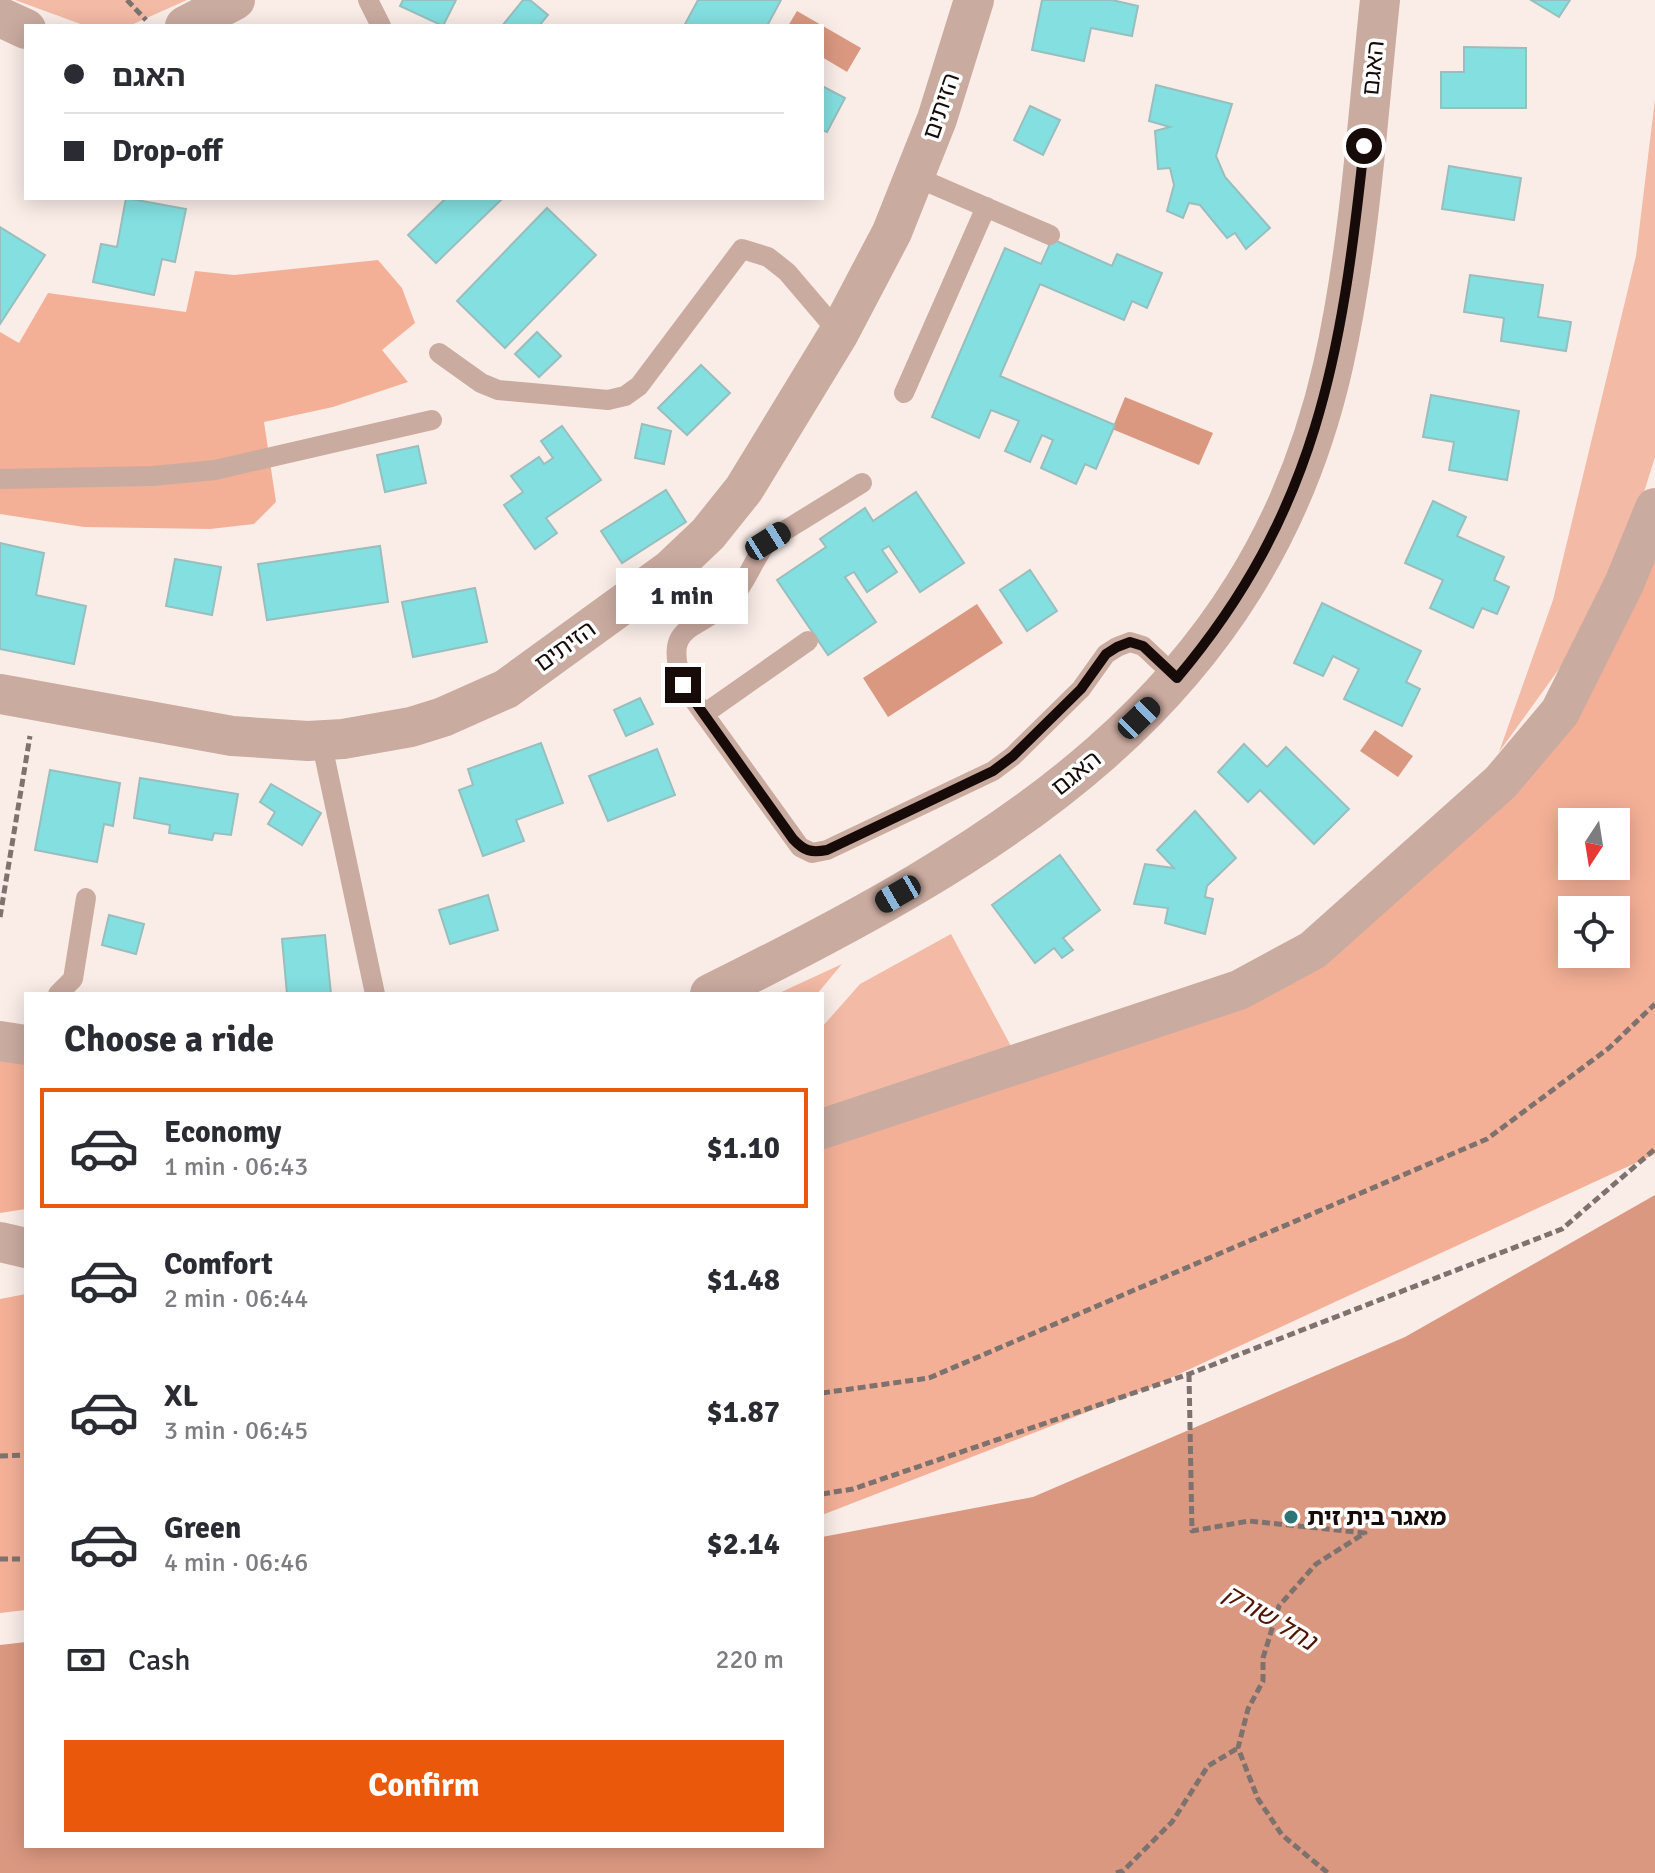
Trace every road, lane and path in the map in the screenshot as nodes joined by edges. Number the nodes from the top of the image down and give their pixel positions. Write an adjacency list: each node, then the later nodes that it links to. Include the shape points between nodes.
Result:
1 (127, 0): 7 (path)
2 (235, 0): 8 (street)
3 (368, 0): 9 (lane)
4 (974, 0): 11 (street, הזיתים)
5 (1380, 0): 22 (street, האגם, via 1348,288 1312,441 1285,511 1251,577)
6 (0, 17): 10 (street)
7 (151, 24)
8 (189, 24)
9 (380, 24)
10 (24, 28)
11 (916, 177): 12 (lane); 14 (street, הזיתים)
12 (986, 207): 13 (lane); 16 (lane)
13 (1050, 235)
14 (839, 333): 15 (lane, via 787,272 768,257 742,249 639,386 625,396 608,400 498,390); 25 (street, הזיתים, via 744,489 670,570 506,689 411,727)
15 (439, 353)
16 (904, 393)
17 (432, 420): 18 (lane, via 215,470)
18 (0, 479)
19 (862, 483): 24 (lane, via 768,541 729,602 687,629 678,642 675,653 683,685)
20 (1655, 508): 34 (street, via 1560,712 1501,782 1313,950 1239,990)
21 (808, 641): 24 (lane)
22 (1177, 678): 24 (lane, via 1143,646 1130,642 1117,647 1081,689 993,771 812,853 793,839); 30 (street, האגם, via 1099,756 1029,811 898,894)
23 (18, 698): 25 (street, הזיתים, via 232,736); 27 (path)
24 (704, 714)
25 (321, 740): 29 (lane)
26 (86, 898): 28 (lane, via 73,979)
27 (0, 917)
28 (60, 992)
29 (375, 992)
30 (714, 992)
31 (1655, 1004): 40 (path, via 1609,1048 1487,1139 929,1378)
32 (0, 1041): 33 (street)
33 (24, 1045)
34 (824, 1128)
35 (1655, 1149): 39 (path, via 1562,1229)
36 (24, 1235): 37 (street)
37 (0, 1241): 38 (street)
38 (24, 1247)
39 (1189, 1374): 43 (path, via 853,1489); 46 (path, via 1192,1531 1249,1521 1365,1533 1316,1564 1279,1606 1263,1658 1263,1681 1248,1709)
40 (824, 1393)
41 (24, 1455): 42 (path)
42 (0, 1456)
43 (824, 1494)
44 (0, 1559): 45 (path)
45 (24, 1559)
46 (1238, 1748): 47 (path, via 1208,1766 1172,1822); 48 (path, via 1258,1799 1282,1835)
47 (1116, 1873)
48 (1328, 1873)

